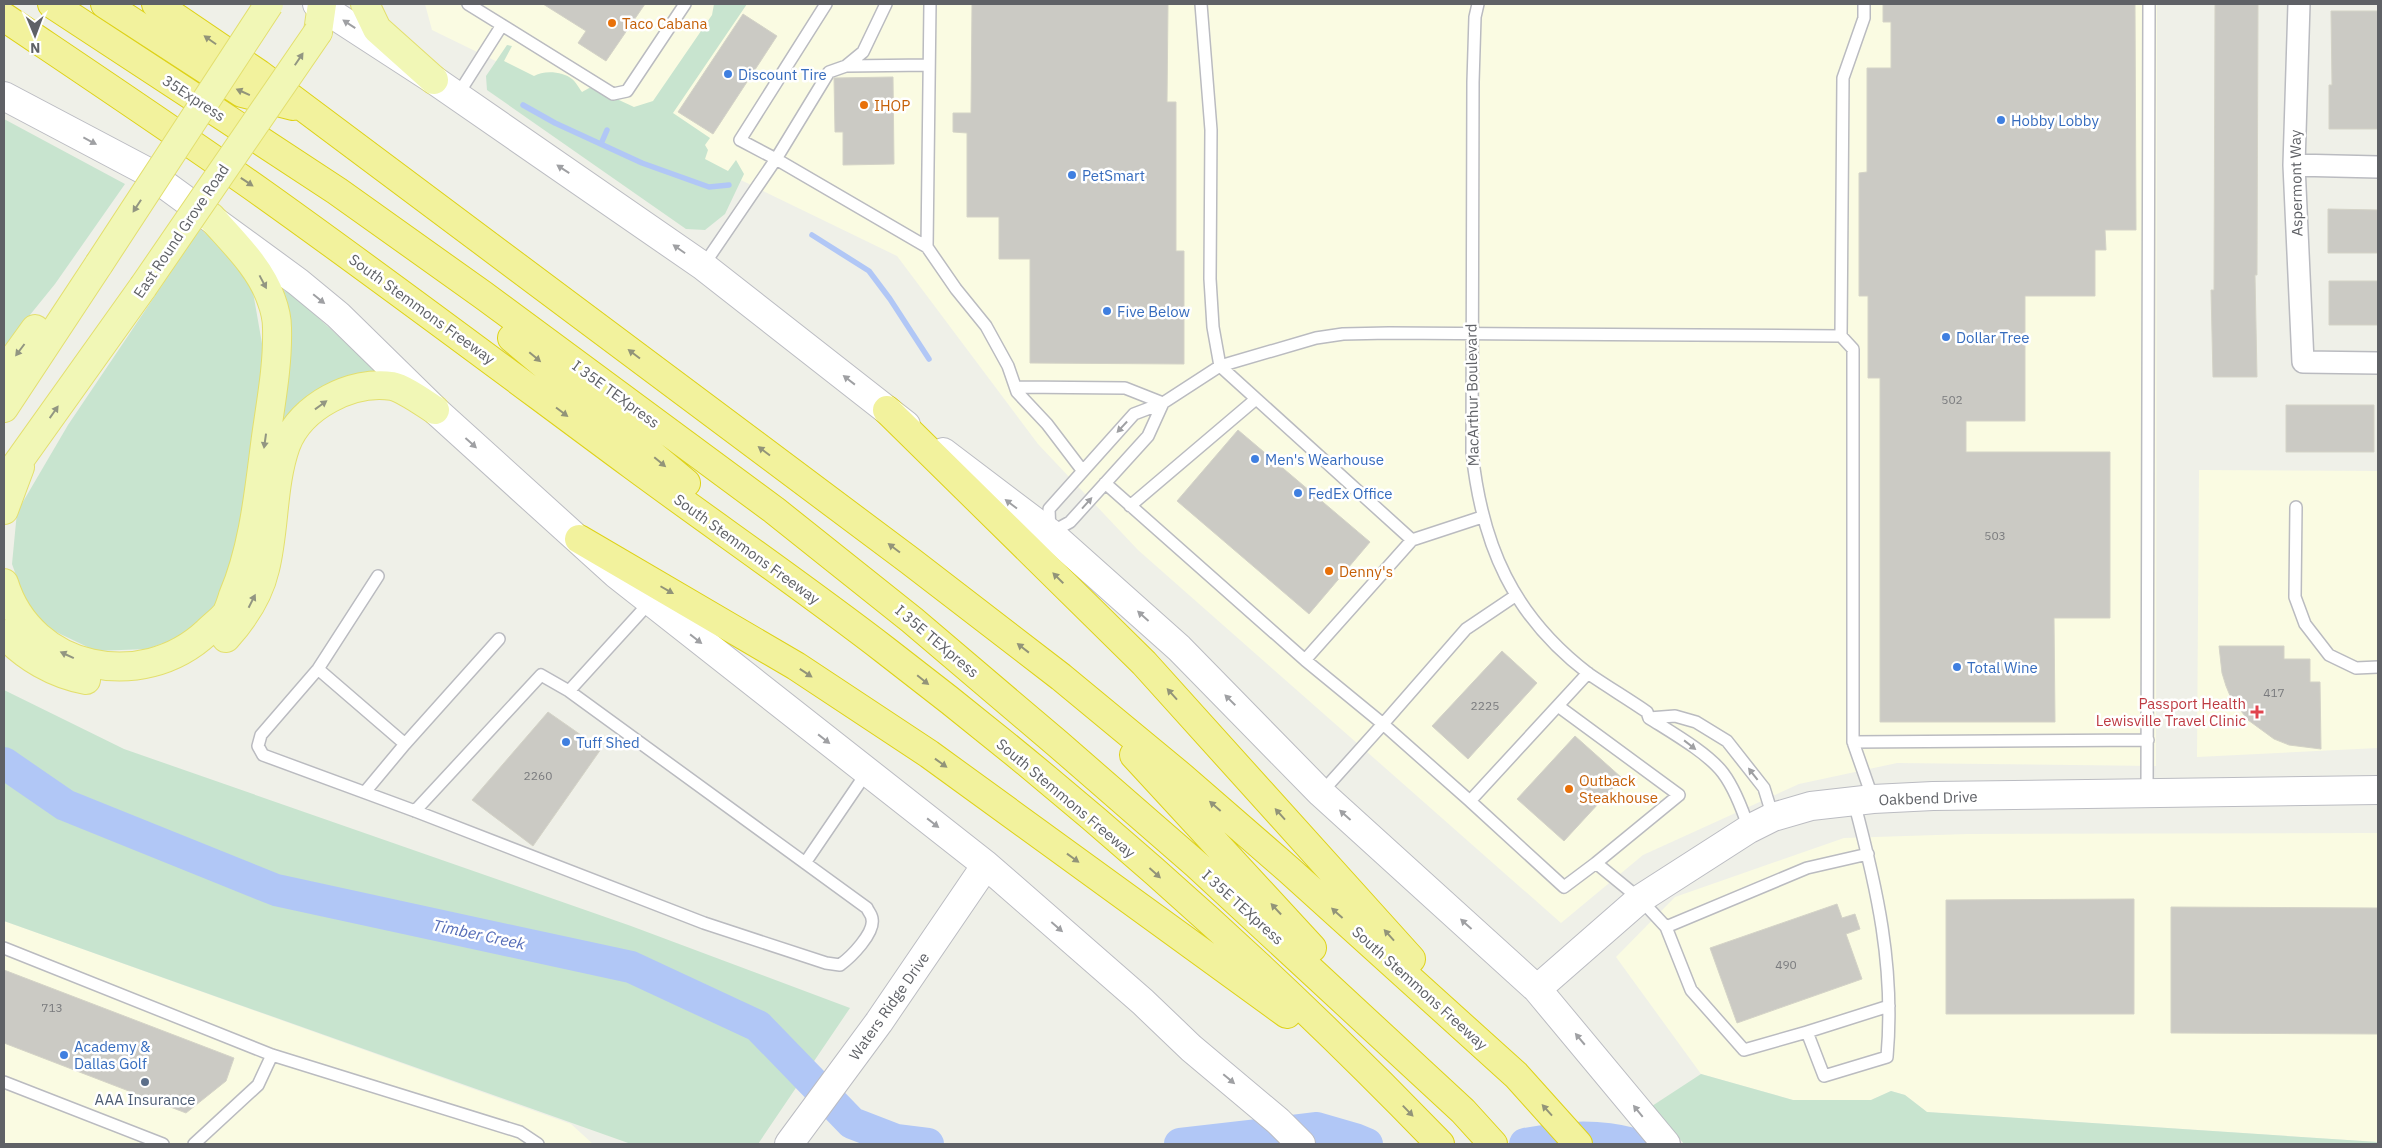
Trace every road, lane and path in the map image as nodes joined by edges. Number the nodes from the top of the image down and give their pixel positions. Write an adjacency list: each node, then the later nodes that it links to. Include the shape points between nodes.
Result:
1 (52, 4): 31 (highway, 35Express)
2 (105, 4): 26 (highway, one-way to 2, via 242,93)
3 (156, 4): 17 (highway, South Stemmons Freeway)
4 (269, 4): 40 (main road, one-way to 40, bridge, via 67,312 36,329)
5 (365, 4): 23 (main road, via 377,29)
6 (468, 4): 19 (lane)
7 (685, 4): 19 (lane, via 627,92 614,94)
8 (826, 4): 28 (lane, via 740,140)
9 (886, 4): 22 (lane, via 863,52)
10 (930, 4): 21 (lane)
11 (1201, 4): 38 (lane, via 1211,130 1210,280)
12 (1478, 4): 35 (lane, MacArthur Boulevard, via 1473,82)
13 (1864, 4): 36 (lane, via 1864,18 1842,78)
14 (2149, 4): 72 (lane)
15 (2299, 4): 29 (street, Aspermont Way)
16 (319, 11): 23 (main road, one-way to 16); 45 (main road, East Round Grove Road, one-way to 16, bridge, via 143,287)
17 (180, 14): 26 (highway, South Stemmons Freeway, one-way to 17)
18 (4, 17): 27 (highway, South Stemmons Freeway)
19 (502, 25): 25 (lane)
20 (4, 29): 27 (highway)
21 (929, 65): 22 (lane); 33 (lane)
22 (846, 66): 28 (lane, via 829,72)
23 (434, 80): 25 (main road)
24 (4, 96): 32 (main road, one-way to 32, via 146,171)
25 (457, 96): 34 (main road, one-way to 25)
26 (306, 109): 67 (highway, South Stemmons Freeway, one-way to 26)
27 (149, 115): 62 (highway, South Stemmons Freeway, one-way to 62, via 448,326)
28 (776, 159): 33 (lane); 34 (lane)
29 (2294, 165): 30 (street); 37 (street, Aspermont Way, via 2303,362)
30 (2378, 167)
31 (337, 191): 62 (highway, one-way to 62); 99 (highway, I 35E TEXpress, via 774,510 912,620 1197,865)
32 (211, 217): 43 (main road, one-way to 43, via 338,315); 57 (main road, one-way to 57, via 255,268 271,298 277,326 258,495 243,573 226,614 197,641 166,659 131,667 104,666 78,660 47,643 22,619)
33 (927, 247): 39 (lane, via 986,326)
34 (704, 266): 44 (main road, one-way to 34)
35 (1471, 333): 36 (lane); 38 (lane, via 1343,334 1316,338); 52 (lane, MacArthur Boulevard, via 1472,452)
36 (1842, 336): 73 (lane, via 1853,349)
37 (2378, 363)
38 (1220, 366): 41 (lane); 42 (lane)
39 (1017, 387): 42 (lane, via 1125,388); 46 (lane, via 1017,392 1048,424)
40 (8, 390)
41 (1256, 399): 49 (lane); 55 (lane)
42 (1163, 403): 46 (lane, one-way to 46, via 1134,414); 48 (lane, via 1148,436)
43 (435, 410): 54 (main road, one-way to 54); 60 (main road, one-way to 43, via 41,664 95,682 114,684 152,680 191,664 224,640 238,624 259,588 266,569 286,445 307,415 337,394 365,386 393,386)
44 (887, 410): 53 (main road, one-way to 44); 96 (highway, one-way to 44, via 1144,663)
45 (26, 452): 47 (main road); 51 (main road)
46 (1082, 470): 53 (lane, via 1049,509)
47 (4, 482)
48 (1105, 483): 49 (lane); 53 (lane, one-way to 48, via 1070,522)
49 (1130, 506): 63 (lane)
50 (2296, 507): 64 (lane, via 2295,597 2305,624 2329,655 2356,668)
51 (4, 510)
52 (1482, 516): 55 (lane); 58 (lane, MacArthur Boulevard)
53 (1050, 533): 78 (main road, one-way to 53, via 1179,648)
54 (579, 540): 59 (main road); 97 (highway, one-way to 97, via 796,666 929,754)
55 (1412, 540): 63 (lane)
56 (378, 576): 65 (lane)
57 (4, 583)
58 (1515, 596): 66 (lane, MacArthur Boulevard, via 1552,640); 71 (lane, via 1466,629)
59 (650, 602): 68 (lane); 75 (main road, one-way to 75)
60 (4, 634)
61 (500, 639): 74 (lane)
62 (885, 650): 97 (highway, South Stemmons Freeway, one-way to 97, via 1147,866)
63 (1305, 660): 71 (lane)
64 (2378, 667)
65 (318, 669): 74 (lane); 77 (lane, via 261,735 258,746 263,755)
66 (1588, 673): 69 (lane); 70 (lane, MacArthur Boulevard, via 1647,712)
67 (1061, 677): 96 (highway, South Stemmons Freeway, one-way to 67, via 1282,864); 99 (highway, one-way to 67)
68 (569, 691): 82 (lane, via 541,675); 86 (lane)
69 (1558, 706): 81 (lane); 87 (lane, via 1679,795)
70 (1649, 718): 83 (lane, one-way to 70, via 1764,788 1727,741 1696,722 1675,716); 84 (lane, MacArthur Boulevard, one-way to 84, via 1688,742 1723,773)
71 (1382, 724): 78 (lane); 81 (lane)
72 (2148, 740): 73 (lane); 79 (lane)
73 (1853, 742): 80 (lane)
74 (405, 744): 77 (lane)
75 (867, 772): 86 (lane); 88 (main road, one-way to 88)
76 (2378, 790): 79 (main road, Oakbend Drive)
77 (365, 792): 82 (lane)
78 (1321, 793): 92 (main road, one-way to 78)
79 (2147, 794): 80 (main road, Oakbend Drive, via 1933,796)
80 (1863, 800): 83 (main road, Oakbend Drive, via 1811,806); 85 (lane)
81 (1470, 801): 87 (lane, via 1564,887)
82 (416, 811): 86 (lane, via 704,923 840,965 851,957 866,937 872,918 866,908)
83 (1773, 817): 84 (main road, Oakbend Drive)
84 (1749, 829): 89 (main road, Oakbend Drive)
85 (1868, 854): 90 (lane, via 1807,868); 93 (lane, via 1885,936)
86 (805, 863)
87 (1596, 863): 89 (lane)
88 (986, 865): 103 (main road, Waters Ridge Drive, via 879,1022); 104 (main road, one-way to 104)
89 (1640, 899): 90 (lane); 92 (main road, Oakbend Drive)
90 (1666, 928): 94 (lane, via 1691,990 1744,1050)
91 (4, 948): 95 (lane)
92 (1537, 989): 108 (main road, one-way to 92)
93 (1889, 1006): 94 (lane); 94 (lane, via 1887,1057 1824,1076)
94 (1807, 1032)
95 (272, 1055): 101 (lane, via 258,1085); 102 (lane, via 520,1132)
96 (1516, 1075): 107 (highway, South Stemmons Freeway, one-way to 96)
97 (1376, 1078): 105 (highway, South Stemmons Freeway, one-way to 105)
98 (4, 1082): 100 (lane)
99 (1463, 1111): 106 (highway, I 35E TEXpress)
100 (163, 1144)
101 (194, 1144)
102 (539, 1144)
103 (789, 1144)
104 (1301, 1144)
105 (1440, 1144)
106 (1493, 1144)
107 (1578, 1144)
108 (1666, 1144)

